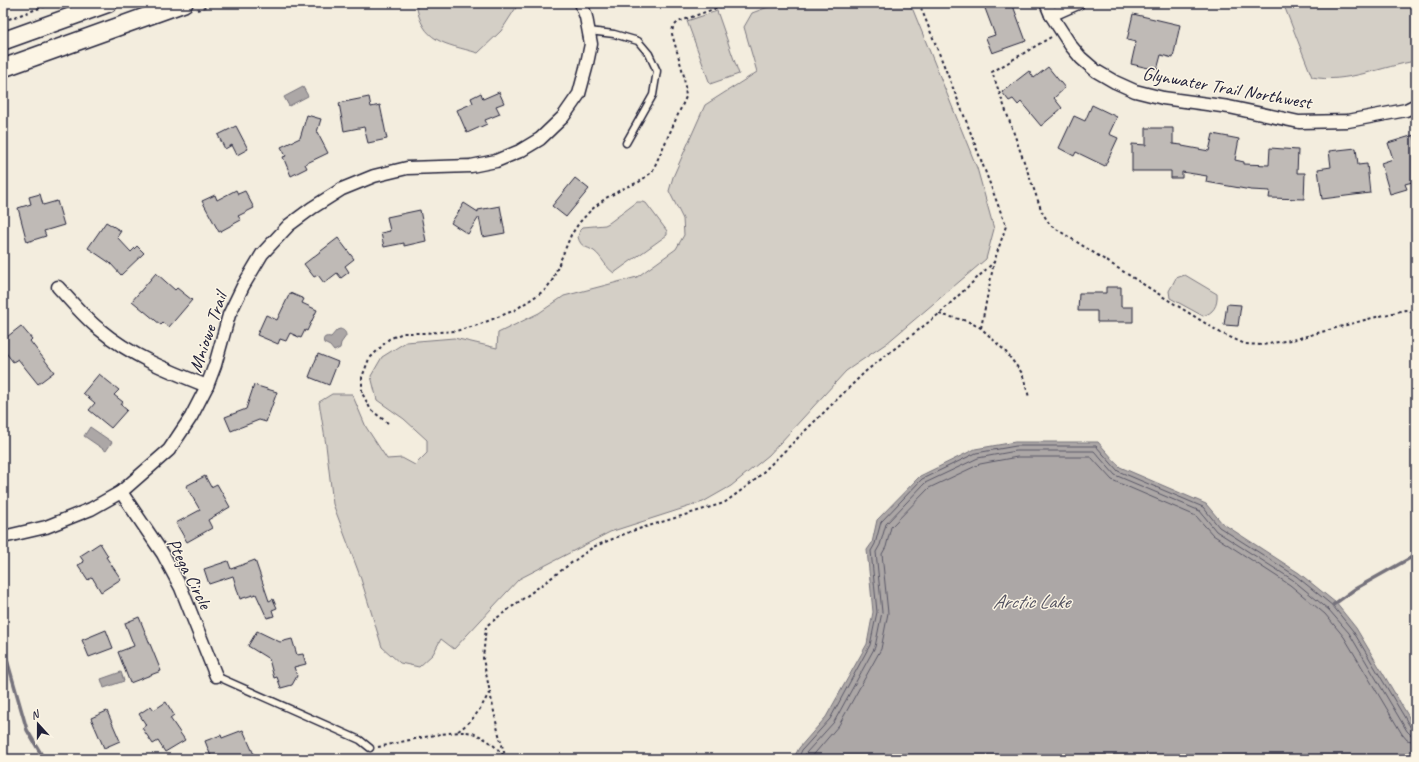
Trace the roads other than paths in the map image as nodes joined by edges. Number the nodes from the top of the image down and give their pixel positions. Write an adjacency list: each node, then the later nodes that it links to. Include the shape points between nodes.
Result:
1 (109, 3): 8 (street)
2 (184, 3): 9 (street)
3 (581, 3): 7 (street, Mniowe Trail)
4 (1046, 3): 6 (street, Glynwater Trail Northwest)
5 (1078, 3): 6 (street)
6 (1051, 16): 10 (street, Glynwater Trail Northwest, via 1071,46 1096,71 1135,91 1163,98 1229,107 1299,122 1348,121 1406,110)
7 (589, 31): 11 (lane, via 614,34 638,41 649,54 657,71 653,95); 13 (street, Mniowe Trail, via 591,44 578,94 563,117 540,140 496,161 477,165 407,168 374,176 342,189 289,225 262,254 243,286 229,315)
8 (3, 41)
9 (3, 68)
10 (1416, 105)
11 (626, 143)
12 (58, 287): 13 (street, via 98,329 129,352)
13 (207, 386): 14 (street, Mniowe Trail, via 191,417 169,450)
14 (120, 492): 15 (street, Mniowe Trail, via 91,509 46,527); 16 (street, Ptega Circle, via 163,554 181,588)
15 (3, 537)
16 (216, 676): 17 (lane, via 360,740)
17 (370, 748)

